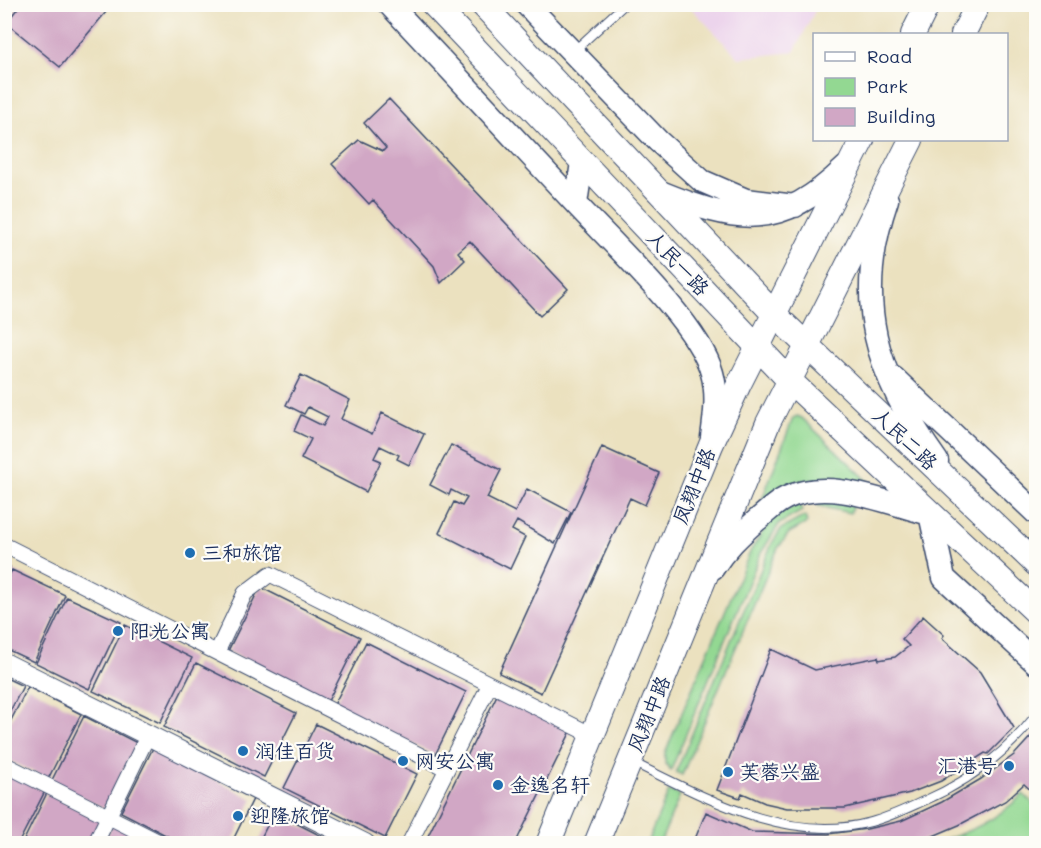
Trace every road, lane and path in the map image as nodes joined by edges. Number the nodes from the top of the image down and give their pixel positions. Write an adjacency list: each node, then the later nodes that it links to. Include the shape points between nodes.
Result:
1 (389, 4): 17 (main road)
2 (433, 4): 13 (main road, 人民一路)
3 (483, 4): 16 (main road, 人民一路)
4 (526, 4): 10 (main road)
5 (625, 4): 10 (lane)
6 (928, 4): 8 (main road)
7 (978, 4): 9 (main road)
8 (914, 33)
9 (964, 33)
10 (572, 52): 18 (main road, via 702,181 746,200)
11 (862, 141): 14 (main road, 凤翔中路)
12 (910, 141): 15 (main road)
13 (582, 162): 17 (main road); 21 (main road, 人民一路)
14 (851, 162): 18 (main road, via 823,189); 19 (main road, 凤翔中路)
15 (899, 164): 20 (main road); 22 (main road, via 883,211 871,284 871,317)
16 (658, 191): 18 (main road, via 706,211 736,217); 19 (main road, 人民一路)
17 (576, 204): 24 (main road, via 680,317 705,354 716,394)
18 (795, 207)
19 (774, 314): 20 (main road, 人民二路); 21 (main road, 凤翔中路)
20 (806, 345): 23 (main road); 25 (main road, 人民二路)
21 (757, 347): 23 (main road, 人民一路); 24 (main road, 凤翔中路)
22 (884, 369): 25 (main road, via 902,406); 26 (main road, 人民二路)
23 (789, 380): 27 (main road, 人民一路); 30 (main road)
24 (711, 445): 38 (main road, 凤翔中路)
25 (955, 487): 29 (main road, 人民二路)
26 (1036, 513)
27 (930, 514): 30 (main road, via 850,493 803,492 785,499 743,533 724,551); 31 (main road); 34 (main road, via 944,578)
28 (4, 545): 32 (street)
29 (1036, 564)
30 (702, 585): 39 (main road, 风翔中路)
31 (1036, 612)
32 (217, 652): 35 (street, via 245,593 270,574); 41 (street)
33 (4, 663): 37 (street)
34 (1036, 663)
35 (489, 686): 38 (street); 41 (street)
36 (1036, 715): 39 (lane, via 978,776 870,823 797,830 730,809)
37 (148, 735): 42 (street); 45 (street)
38 (592, 735): 47 (main road, 凤翔中路)
39 (630, 762): 48 (main road, 风翔中路)
40 (4, 765): 42 (street)
41 (447, 769): 46 (street)
42 (108, 816): 43 (street); 44 (street)
43 (95, 843)
44 (162, 843)
45 (365, 843)
46 (409, 843)
47 (548, 843)
48 (596, 843)

